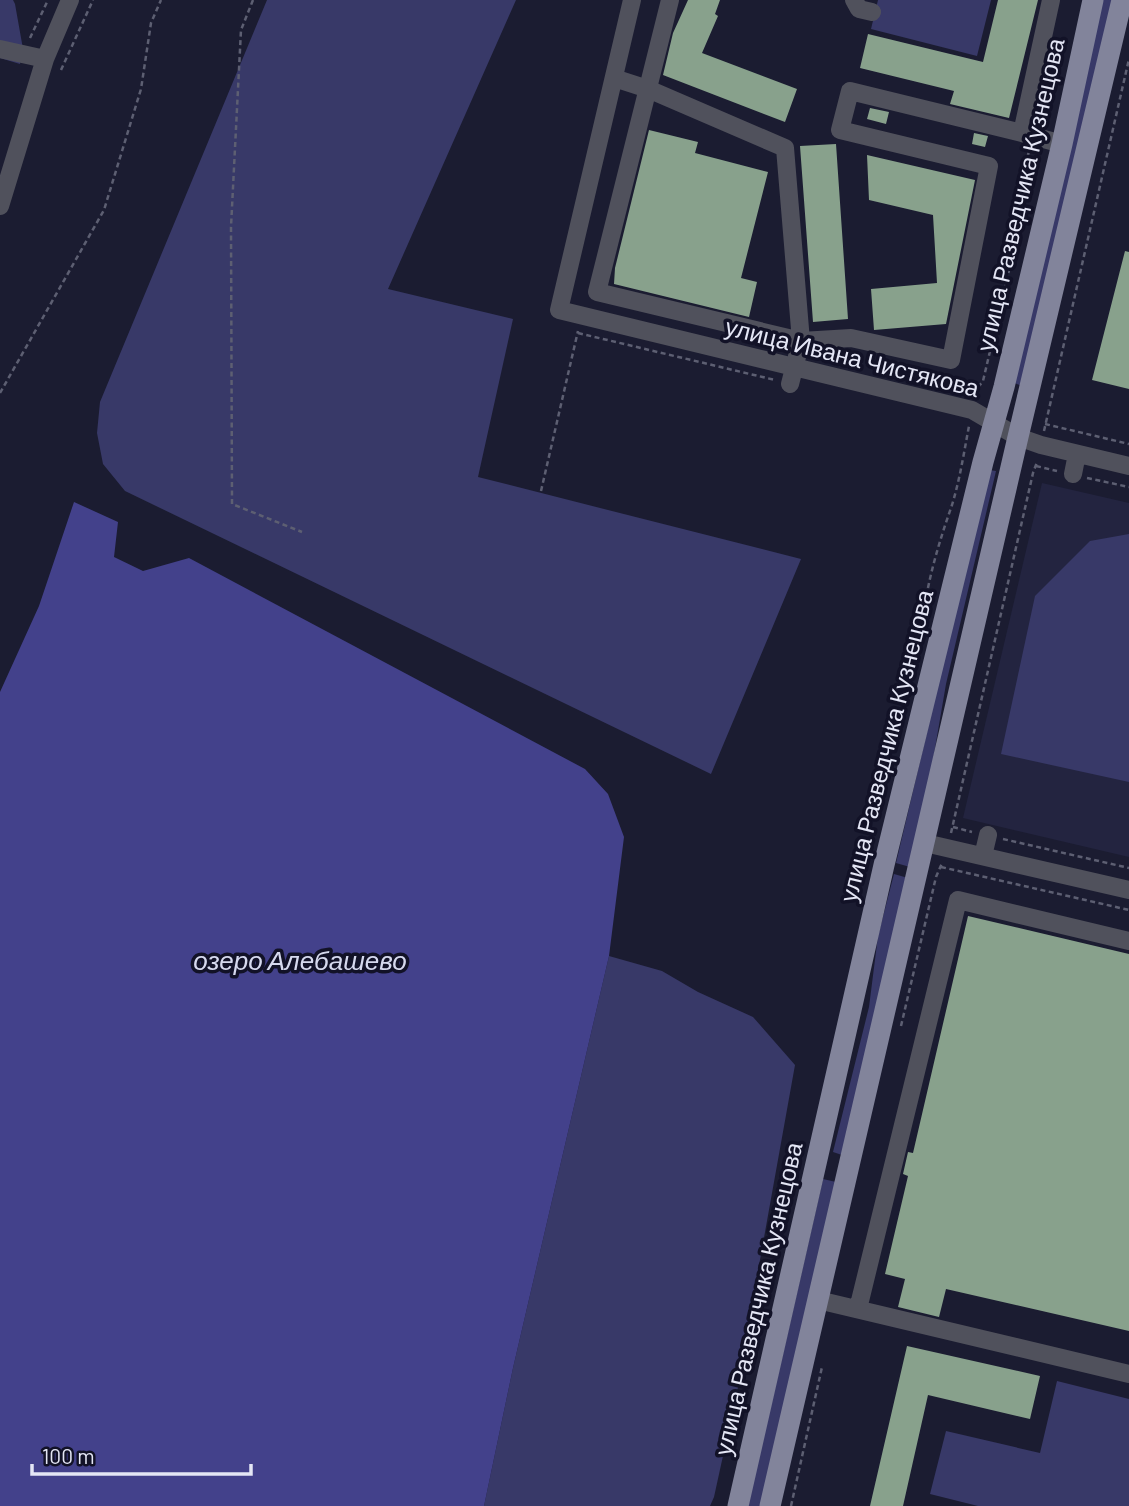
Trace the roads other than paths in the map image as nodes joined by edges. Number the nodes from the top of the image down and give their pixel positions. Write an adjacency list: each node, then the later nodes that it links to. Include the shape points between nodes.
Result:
1 (70, 0): 10 (street)
2 (632, 0): 11 (street)
3 (670, 0): 12 (street)
4 (854, 0): 8 (street, via 859,9)
5 (1051, 0): 13 (street)
6 (1093, 0): 14 (main road, улица Разведчика Кузнецова)
7 (1122, 0): 19 (main road)
8 (872, 12)
9 (0, 49): 10 (street)
10 (45, 59): 15 (street)
11 (614, 78): 12 (street); 17 (street, улица Ивана Чистякова, via 559,310)
12 (648, 89): 16 (street, via 785,148); 16 (street, via 597,292)
13 (1022, 133): 14 (street); 16 (street, via 850,91 840,130 989,166 954,347 951,360 851,338)
14 (1062, 144): 18 (main road, улица Разведчика Кузнецова)
15 (0, 205)
16 (801, 341): 17 (street)
17 (792, 375): 18 (street, улица Ивана Чистякова, via 972,410)
18 (995, 423): 19 (street, улица Ивана Чистякова); 28 (main road, улица Разведчика Кузнецова, via 884,865)
19 (1018, 437): 20 (street, улица Ивана Чистякова); 24 (main road)
20 (1077, 454): 21 (street, улица Ивана Чистякова); 22 (street)
21 (1129, 466)
22 (1073, 474)
23 (988, 835): 25 (street)
24 (925, 843): 25 (street); 29 (main road)
25 (983, 856): 26 (street)
26 (1129, 890)
27 (1129, 941): 31 (street, via 958,901)
28 (822, 1143): 29 (main road, via 823,1155 833,1166 841,1166); 33 (main road, улица Разведчика Кузнецова)
29 (854, 1149): 30 (main road)
30 (818, 1300): 31 (street); 34 (main road)
31 (858, 1309): 32 (street)
32 (1129, 1374)
33 (738, 1506)
34 (770, 1506)

